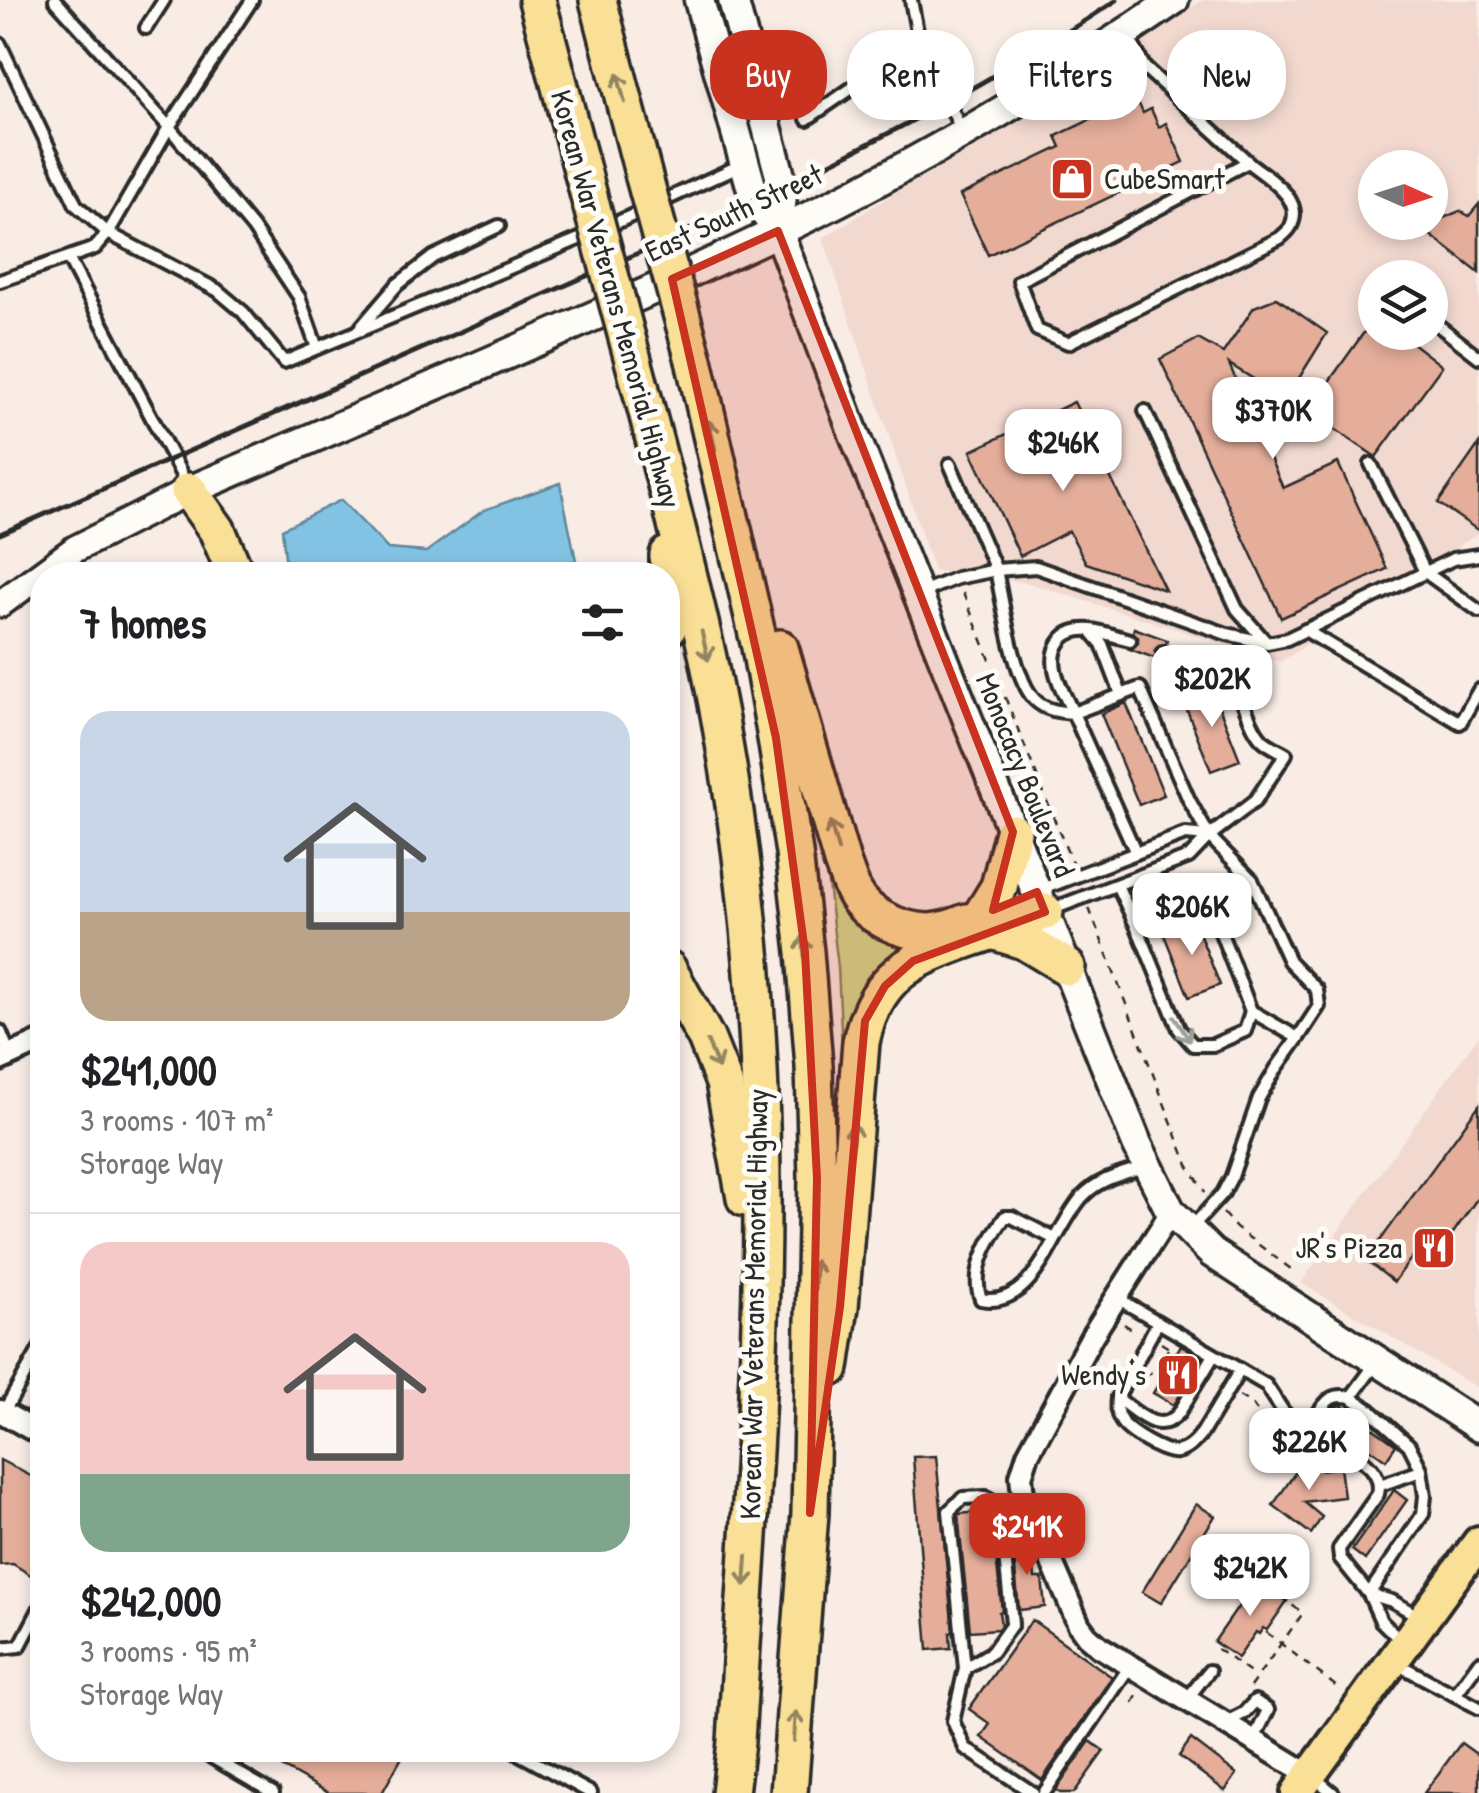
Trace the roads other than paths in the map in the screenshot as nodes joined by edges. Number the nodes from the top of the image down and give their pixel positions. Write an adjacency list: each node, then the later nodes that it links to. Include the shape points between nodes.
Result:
1 (56, 0): 17 (lane)
2 (164, 0): 10 (lane)
3 (252, 0): 17 (lane)
4 (537, 0): 33 (highway, Korean War Veterans Memorial Highway, bridge)
5 (598, 0): 35 (highway, Korean War Veterans Memorial Highway, one-way to 5, bridge)
6 (700, 0): 22 (main road, Monocacy Boulevard, via 754,200)
7 (733, 0): 22 (main road, Monocacy Boulevard, via 783,187)
8 (911, 0): 11 (lane)
9 (1174, 0): 12 (main road, East South Street)
10 (146, 28)
11 (917, 30)
12 (1131, 30)
13 (0, 44): 23 (lane, via 76,205)
14 (1147, 70): 19 (lane)
15 (994, 114): 18 (main road, East South Street)
16 (957, 120): 18 (lane)
17 (169, 127): 23 (lane); 28 (lane, via 266,246 299,298)
18 (963, 133): 22 (main road, East South Street)
19 (1248, 162): 19 (lane, via 1019,281 1037,330 1068,342 1280,238 1291,226 1290,198)
20 (732, 170): 26 (lane)
21 (499, 226): 26 (lane, via 433,257 398,284)
22 (778, 231): 34 (main road, East South Street); 44 (main road, Monocacy Boulevard)
23 (108, 233): 24 (lane, via 94,248); 28 (lane, via 217,290 284,362)
24 (68, 258): 25 (lane); 34 (lane)
25 (0, 281)
26 (357, 331): 28 (lane)
27 (1448, 333): 29 (lane)
28 (317, 348)
29 (1479, 356)
30 (1145, 410): 50 (lane, via 1237,609)
31 (950, 464): 41 (lane)
32 (1371, 464): 42 (lane)
33 (666, 484): 40 (highway); 74 (highway, Korean War Veterans Memorial Highway, one-way to 74, via 708,658 741,860 759,1069)
34 (189, 491): 37 (street); 38 (highway); 39 (highway)
35 (729, 509): 62 (highway, one-way to 35, via 908,929 855,895 780,646); 89 (highway, Korean War Veterans Memorial Highway, one-way to 35, via 817,1178 805,952 776,738)
36 (1479, 556): 42 (lane, via 1453,558)
37 (58, 562)
38 (207, 562)
39 (231, 562)
40 (668, 562)
41 (996, 570): 44 (lane); 50 (lane, via 1036,567); 54 (lane, via 1028,691 1045,708)
42 (1425, 572): 46 (lane); 48 (lane)
43 (30, 582): 45 (street)
44 (918, 594): 55 (main road, Monocacy Boulevard)
45 (0, 604)
46 (1479, 611)
47 (1091, 630): 49 (lane); 53 (lane); 54 (lane, via 1066,634 1054,660)
48 (1305, 630): 50 (lane); 52 (lane, via 1460,723)
49 (1130, 640)
50 (1267, 642)
51 (1162, 652): 56 (lane, via 1229,674 1262,740 1286,754 1255,802)
52 (1479, 690)
53 (1121, 694): 54 (lane); 56 (lane, via 1140,688)
54 (1073, 713): 57 (lane)
55 (1012, 832): 60 (main road, Monocacy Boulevard); 62 (highway)
56 (1209, 836): 57 (lane, via 1185,834); 58 (lane); 59 (lane, via 1189,857)
57 (1136, 853): 60 (lane, via 1077,876)
58 (1252, 880): 61 (lane); 68 (lane, via 1289,961 1317,990 1319,1006)
59 (1116, 885): 60 (lane); 63 (lane)
60 (1041, 902): 62 (highway); 64 (main road, Monocacy Boulevard)
61 (1210, 902): 63 (lane, via 1166,904 1148,914); 66 (lane)
62 (987, 923): 64 (highway); 89 (highway, one-way to 62, via 840,1307 865,1021 897,972)
63 (1140, 934): 66 (lane, one-way to 66, via 1178,1028 1193,1045 1245,1031)
64 (1067, 967): 71 (main road, Monocacy Boulevard)
65 (680, 991): 74 (highway, one-way to 74, via 724,1083)
66 (1251, 1010): 68 (lane)
67 (0, 1031): 70 (lane)
68 (1298, 1038): 72 (lane, via 1259,1098 1222,1193)
69 (30, 1046): 70 (street)
70 (5, 1057)
71 (1147, 1166): 72 (main road, Monocacy Boulevard); 73 (lane, via 1099,1182)
72 (1179, 1222): 75 (street); 78 (main road, Monocacy Boulevard, via 1236,1271)
73 (1055, 1239): 73 (lane, via 1019,1290 980,1300 978,1270 1005,1217)
74 (760, 1298): 110 (highway, Korean War Veterans Memorial Highway, one-way to 110)
75 (1117, 1298): 76 (lane); 97 (street, via 1021,1476 1023,1495 1079,1625)
76 (1158, 1322): 77 (lane); 82 (lane)
77 (1214, 1355): 80 (lane); 82 (lane, via 1172,1421 1155,1424)
78 (1377, 1362): 81 (lane); 85 (main road, Monocacy Boulevard)
79 (30, 1365): 83 (lane)
80 (1240, 1370): 82 (lane, via 1195,1442 1176,1452 1126,1429); 84 (lane, via 1266,1385 1294,1422)
81 (1351, 1397): 84 (lane, via 1330,1397); 87 (lane, via 1409,1445)
82 (1117, 1398)
83 (2, 1412): 86 (street)
84 (1316, 1418): 88 (lane, via 1320,1430 1374,1470)
85 (1479, 1427)
86 (30, 1429)
87 (1422, 1471): 88 (lane); 91 (lane, via 1424,1514)
88 (1380, 1485): 91 (lane, via 1339,1549)
89 (810, 1513): 111 (highway, Korean War Veterans Memorial Highway, one-way to 89)
90 (1479, 1542): 92 (main road)
91 (1369, 1594): 92 (lane); 95 (lane)
92 (1423, 1620): 95 (main road)
93 (30, 1627): 94 (lane, via 20,1646)
94 (0, 1648)
95 (1399, 1653): 100 (lane); 107 (main road)
96 (1479, 1662): 100 (lane)
97 (1131, 1665): 101 (street); 113 (lane)
98 (965, 1668): 98 (lane, via 992,1652 1012,1624 1000,1506 986,1497 962,1498 949,1512); 112 (lane, via 953,1720 965,1748)
99 (1209, 1671): 101 (lane)
100 (1455, 1696): 102 (lane)
101 (1188, 1699): 103 (street)
102 (1479, 1708)
103 (1226, 1722): 104 (street); 104 (lane, via 1244,1713 1250,1698 1268,1710)
104 (1254, 1739): 107 (street)
105 (220, 1762): 108 (lane)
106 (534, 1762): 109 (lane)
107 (1313, 1787)
108 (274, 1793)
109 (591, 1793)
110 (730, 1793)
111 (789, 1793)
112 (1033, 1793)
113 (1044, 1793)

